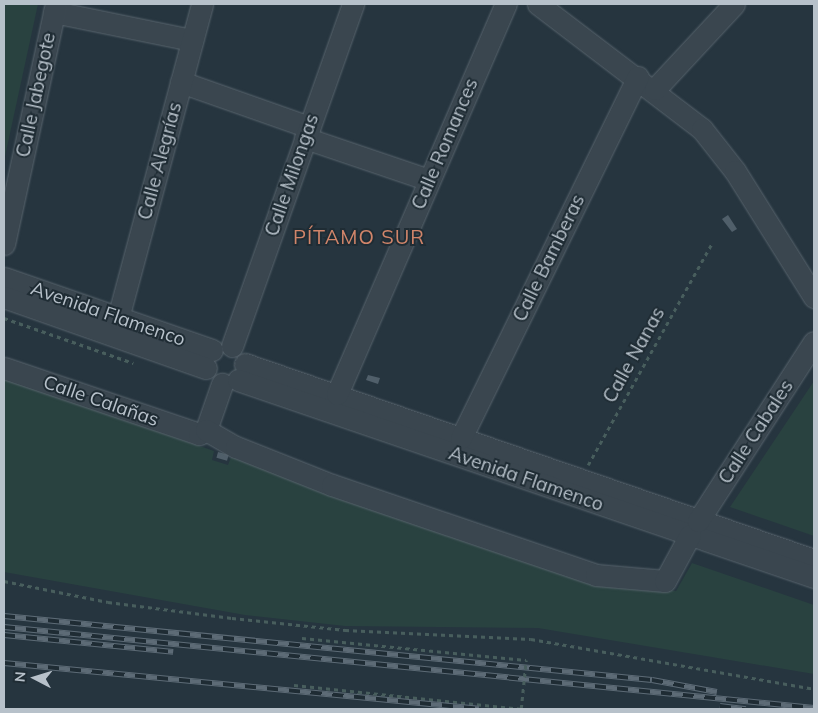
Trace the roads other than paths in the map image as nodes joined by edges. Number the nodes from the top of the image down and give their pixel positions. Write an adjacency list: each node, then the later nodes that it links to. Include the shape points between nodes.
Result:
1 (202, 4): 7 (street, Calle Alegrías)
2 (353, 4): 11 (street, Calle Milongas)
3 (506, 4): 12 (street, Calle Romances)
4 (538, 4): 8 (street)
5 (734, 4): 10 (street)
6 (55, 8): 7 (street); 13 (street, Calle Jabegote)
7 (192, 40): 9 (street, Calle Alegrías)
8 (638, 77): 10 (street); 24 (street, Calle Bamberas)
9 (181, 82): 11 (street); 17 (street, Calle Alegrías)
10 (655, 89): 16 (street, via 702,129 735,171)
11 (307, 133): 12 (street); 19 (street, Calle Milongas)
12 (429, 180): 22 (street, Calle Romances)
13 (4, 244)
14 (4, 278): 17 (street, Avenida Flamenco)
15 (4, 297): 19 (street, Avenida Flamenco)
16 (814, 297)
17 (118, 318): 19 (street, Avenida Flamenco)
18 (814, 342): 25 (street, Calle Cabales)
19 (217, 355): 21 (street, via 212,378); 21 (street, via 241,353)
20 (4, 368): 23 (street, Calle Calañas)
21 (235, 376): 22 (street, Avenida Flamenco); 23 (street); 25 (street, Avenida Flamenco)
22 (337, 394): 24 (street, Avenida Flamenco)
23 (202, 432): 25 (street, Calle Cabales, via 332,485 596,574 666,581)
24 (461, 438): 25 (street, Avenida Flamenco, via 580,479)
25 (694, 528): 26 (street, Avenida Flamenco); 27 (street, Avenida Flamenco)
26 (814, 560)
27 (814, 577)

